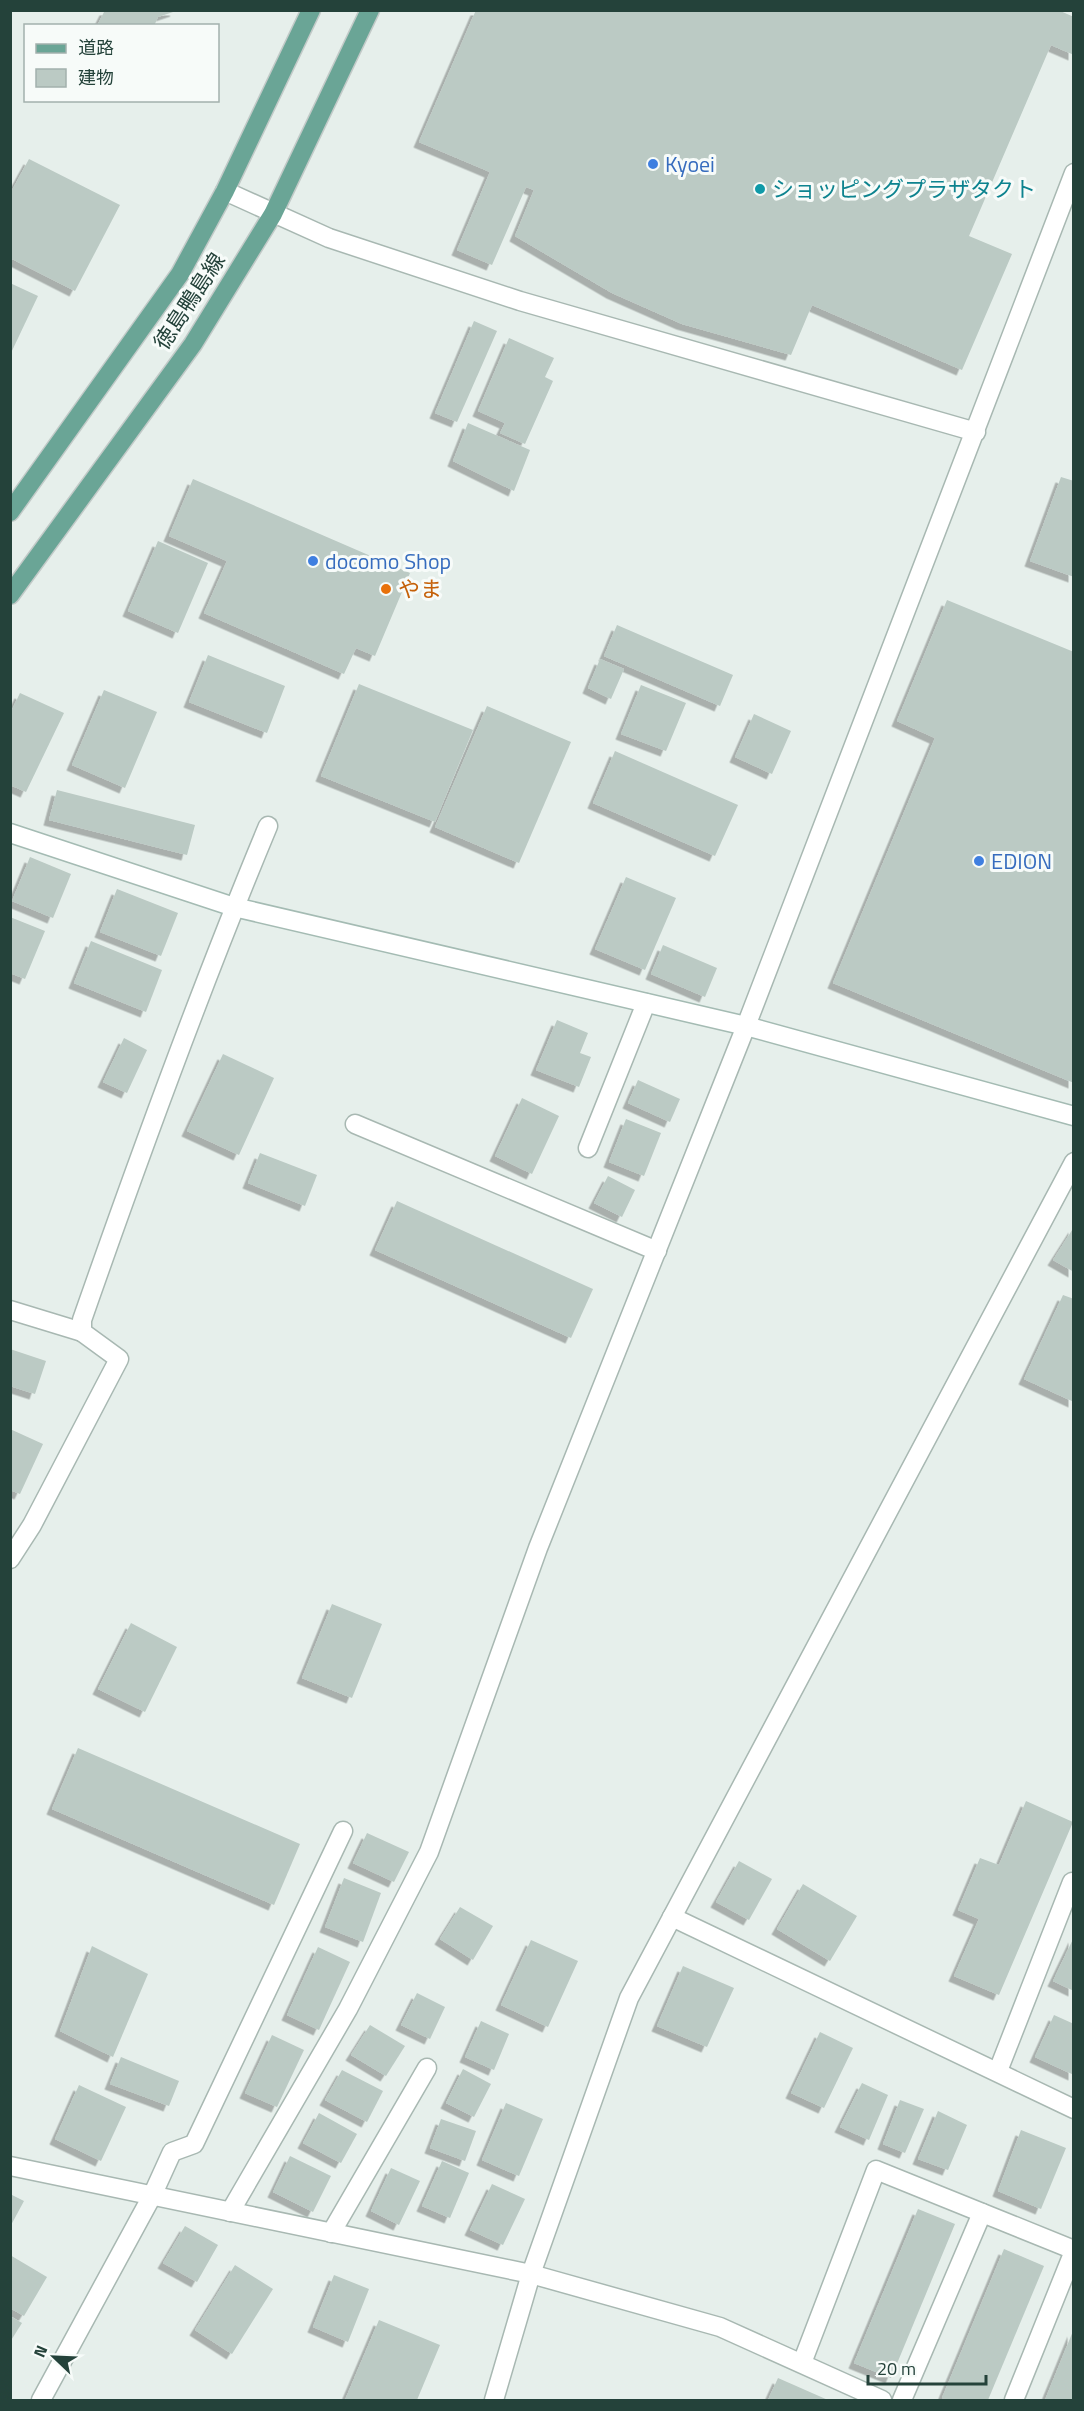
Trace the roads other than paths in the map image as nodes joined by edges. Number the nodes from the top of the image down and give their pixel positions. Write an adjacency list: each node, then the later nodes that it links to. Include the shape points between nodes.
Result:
1 (311, 10): 4 (main road, 徳島鴨島線)
2 (370, 10): 5 (main road, 徳島鴨島線)
3 (1074, 174): 6 (street)
4 (225, 191): 5 (street); 7 (main road, 徳島鴨島線, via 180,274)
5 (273, 214): 6 (street, via 328,238 520,301); 8 (main road, 徳島鴨島線, via 193,344)
6 (976, 432): 13 (street)
7 (10, 512)
8 (10, 595)
9 (268, 826): 11 (street)
10 (10, 833): 11 (street)
11 (234, 907): 12 (street); 20 (street, via 152,1120 82,1320)
12 (646, 1003): 13 (street); 16 (street)
13 (746, 1026): 14 (street); 18 (street)
14 (1074, 1116)
15 (355, 1124): 18 (street)
16 (588, 1148)
17 (1074, 1162): 24 (street)
18 (657, 1251): 30 (street, via 538,1548 429,1852 348,2009)
19 (10, 1310): 20 (street)
20 (82, 1332): 21 (street, via 118,1359 32,1525)
21 (10, 1559)
22 (343, 1831): 29 (street, via 194,2144 172,2152)
23 (1074, 1883): 26 (street)
24 (672, 1917): 26 (street); 34 (street, via 629,1998)
25 (427, 2068): 32 (street)
26 (998, 2071): 27 (street)
27 (1074, 2109)
28 (10, 2166): 29 (street)
29 (152, 2196): 30 (street); 36 (street)
30 (230, 2212): 32 (street)
31 (982, 2213): 33 (street); 35 (street, via 876,2170); 39 (street)
32 (331, 2233): 34 (street)
33 (1074, 2250): 40 (street)
34 (531, 2274): 35 (street, via 720,2327); 37 (street)
35 (802, 2363): 38 (street)
36 (41, 2400)
37 (494, 2400)
38 (882, 2400)
39 (902, 2400)
40 (1014, 2400)

